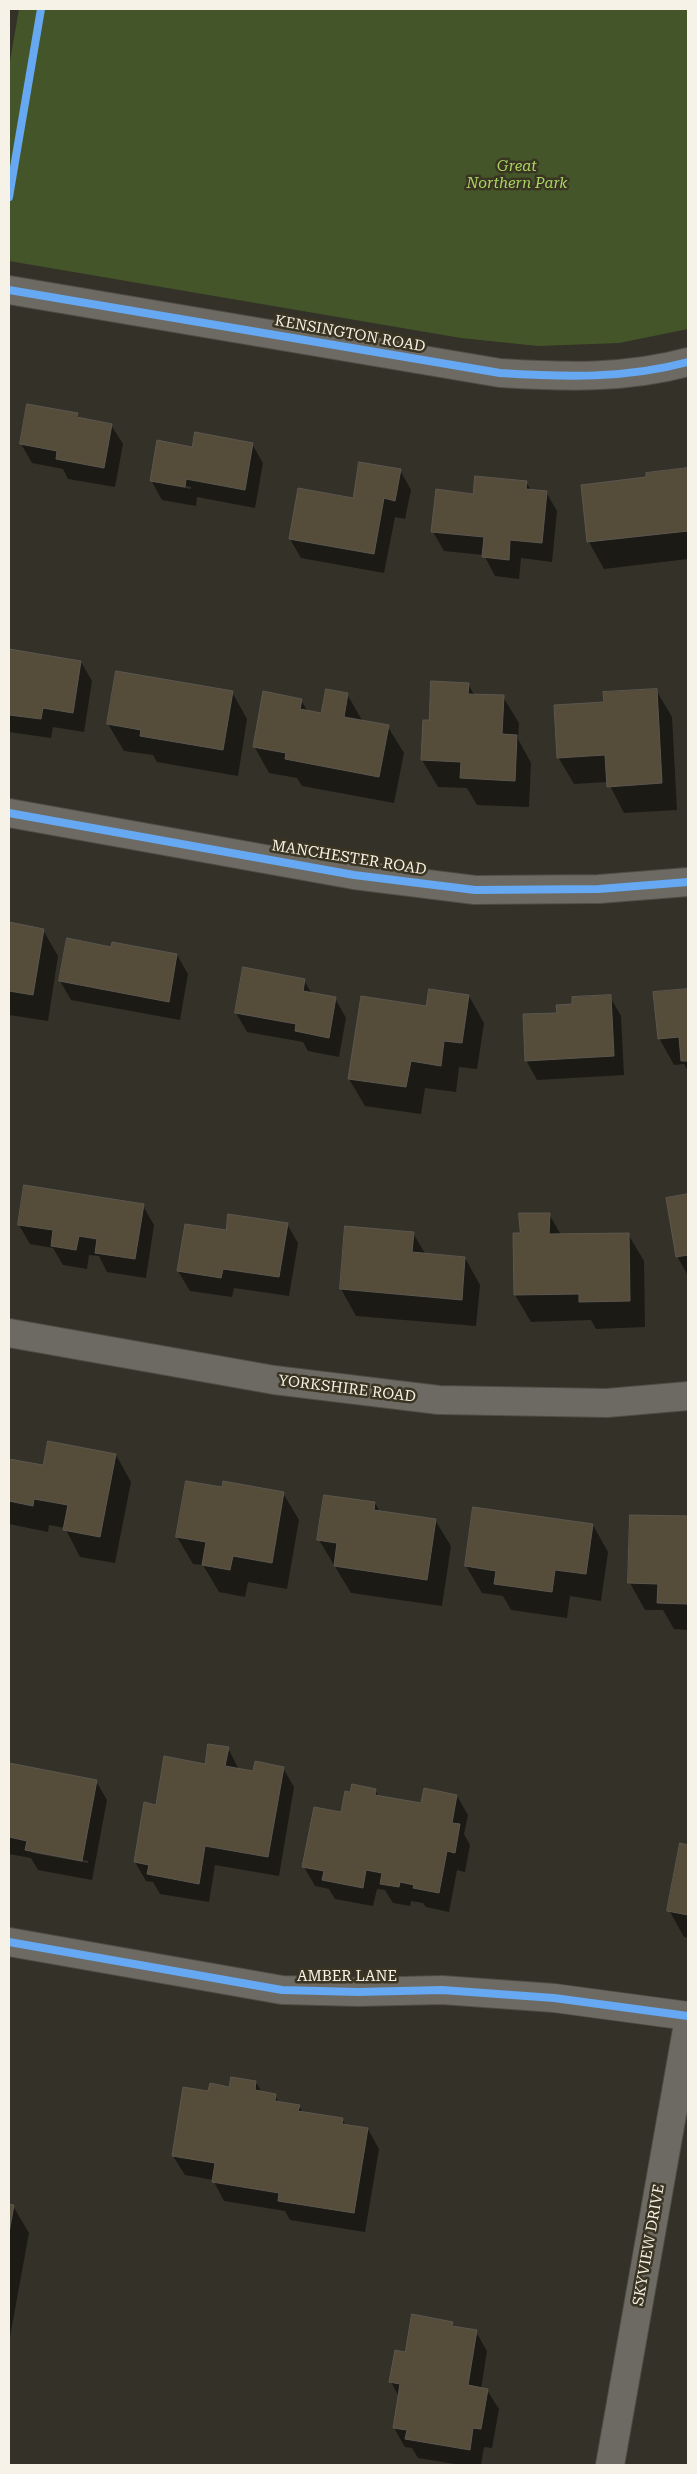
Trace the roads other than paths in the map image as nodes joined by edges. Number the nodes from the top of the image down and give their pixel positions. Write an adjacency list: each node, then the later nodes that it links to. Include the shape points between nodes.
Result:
1 (9, 290): 2 (street, KENSINGTON ROAD, via 500,373 558,377 604,375 652,372)
2 (688, 362)
3 (9, 813): 4 (street, MANCHESTER ROAD, via 354,876 475,890 599,889)
4 (688, 882)
5 (9, 1333): 6 (street, YORKSHIRE ROAD, via 274,1380 439,1400 607,1403)
6 (688, 1396)
7 (9, 1942): 8 (street, AMBER LANE, via 282,1990 442,1990 554,1998)
8 (688, 2016)
9 (688, 2024): 10 (street, SKYVIEW DRIVE)
10 (610, 2465)

